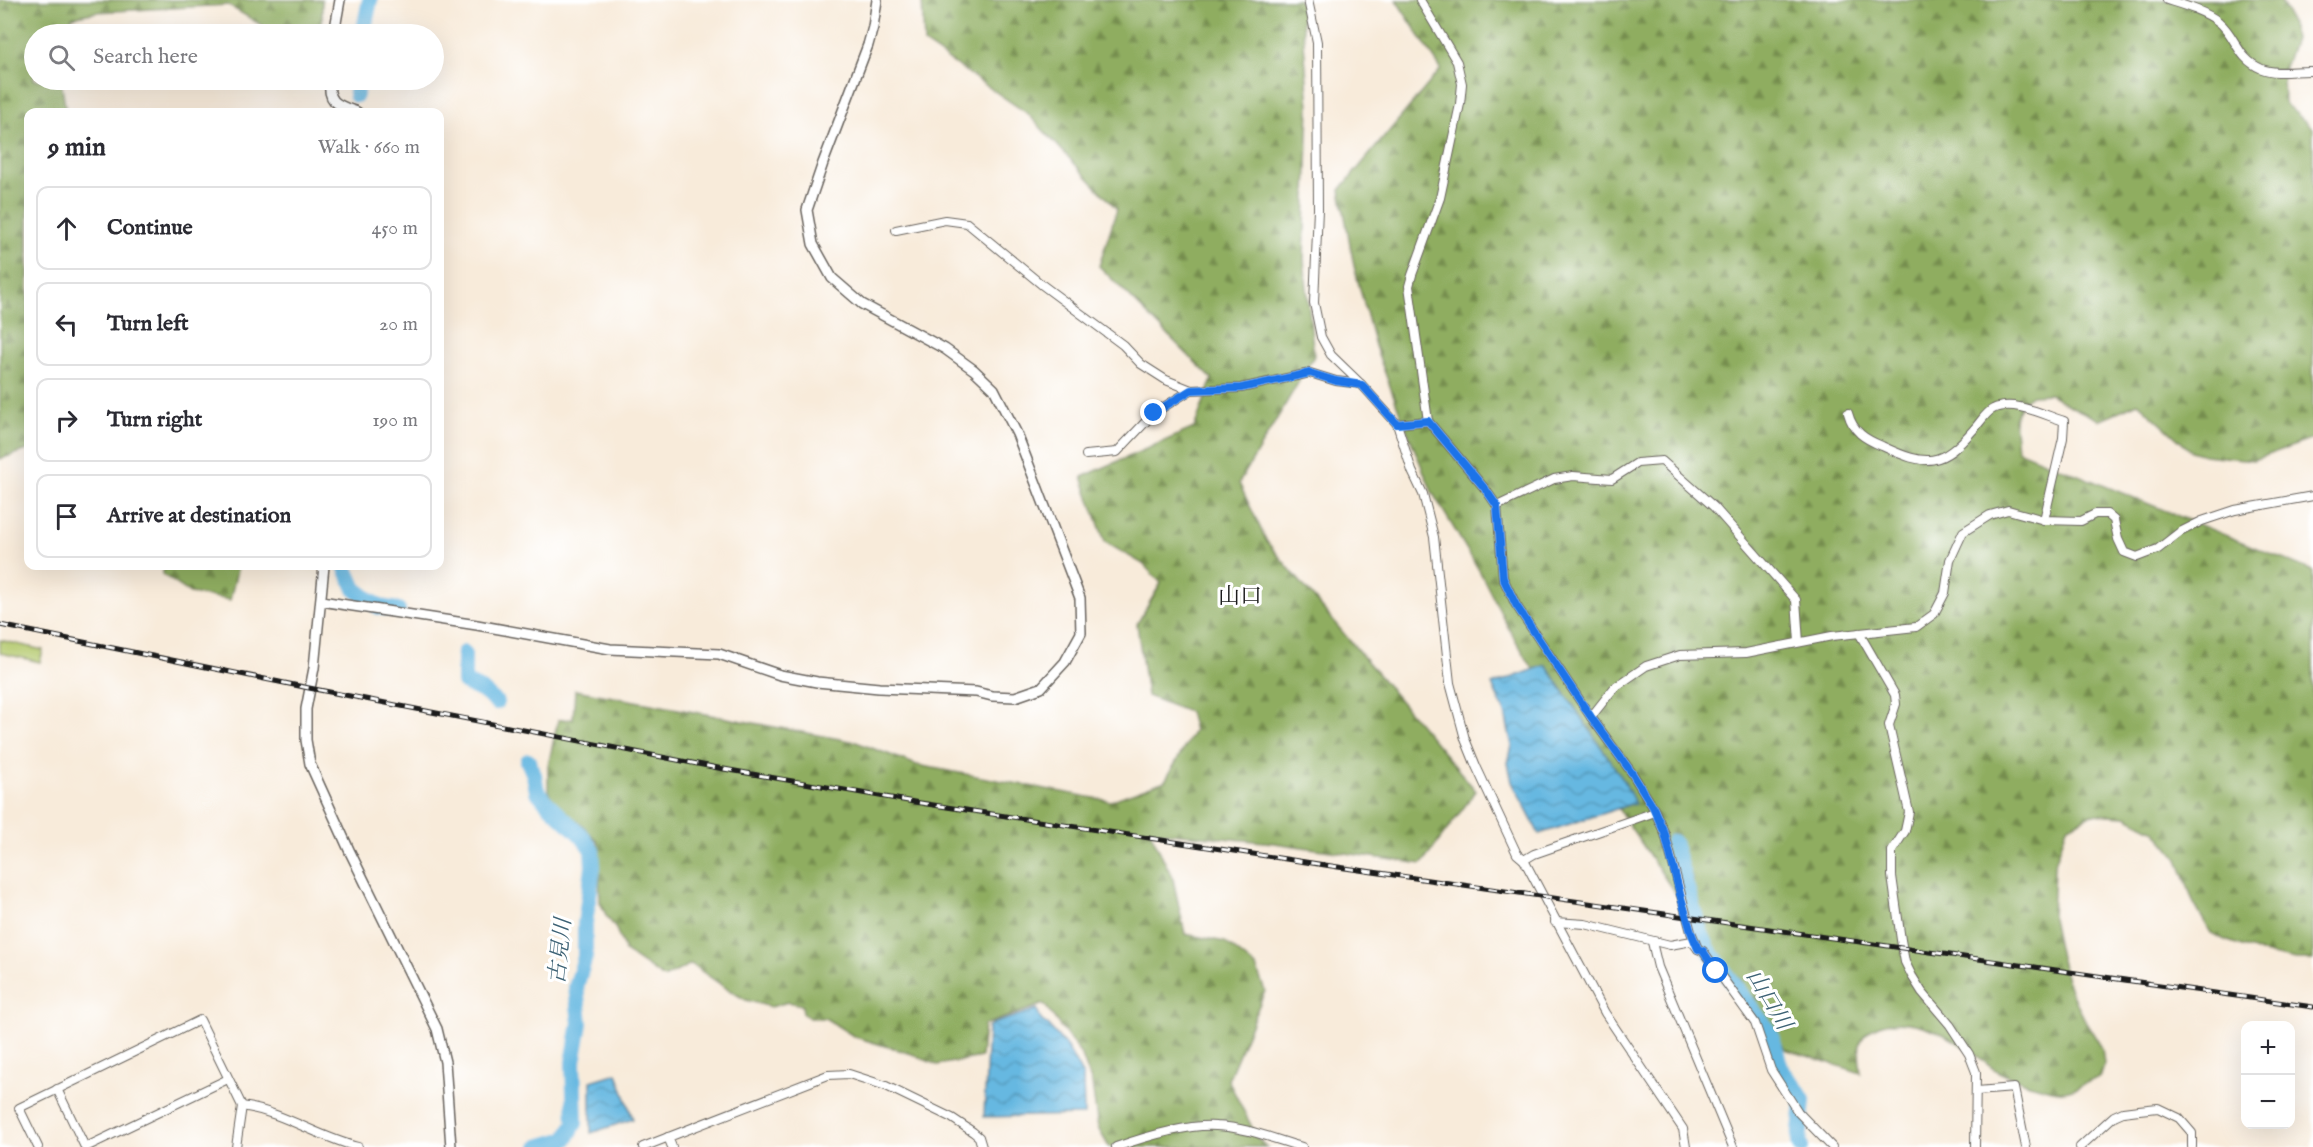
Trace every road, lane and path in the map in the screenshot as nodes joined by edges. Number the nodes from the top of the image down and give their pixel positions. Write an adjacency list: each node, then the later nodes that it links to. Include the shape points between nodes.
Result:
1 (340, 0): 6 (street)
2 (877, 0): 21 (street, via 868,45 807,210 813,244 832,278 862,304 945,349 994,389 1017,434 1080,598 1081,633 1065,662 1041,688 1015,697 818,682 780,675 719,654 610,649)
3 (1308, 0): 11 (street, via 1317,42 1314,303 1321,337 1331,355)
4 (1420, 0): 14 (street, via 1457,62 1462,84 1449,164 1410,286)
5 (2167, 0): 7 (street, via 2218,21 2247,61 2264,70)
6 (335, 24)
7 (2313, 71)
8 (331, 90): 9 (street, via 337,105)
9 (346, 108)
10 (896, 230): 12 (street, via 945,220 967,223 1123,345 1141,364 1166,381)
11 (1362, 385): 12 (street, via 1310,373 1241,388); 15 (street)
12 (1191, 390): 16 (street, via 1154,413 1117,452)
13 (1848, 413): 19 (street, via 1851,425 1869,440 1923,461 1940,459 1958,448 1992,409 2010,406 2064,422)
14 (1428, 421): 15 (street); 18 (street)
15 (1397, 424): 26 (street, via 1434,537 1450,683 1465,739 1509,840)
16 (1086, 456)
17 (2313, 496): 19 (street, via 2235,510 2202,521 2158,549 2137,557 2124,552 2114,520 2107,514 2095,514 2081,521)
18 (1497, 506): 23 (street, via 1554,479 1612,479 1637,463 1662,461 1714,507 1796,600); 24 (street, via 1503,578 1528,625)
19 (2044, 520): 22 (street, via 2008,510 1990,515 1963,532 1950,560 1945,593 1934,614 1916,627)
20 (324, 570): 21 (street)
21 (321, 601): 39 (street, via 306,709 310,764 437,1029 445,1062)
22 (1859, 633): 23 (street); 32 (street, via 1895,695 1889,725 1909,812 1905,831 1892,851 1892,876 1905,962 1922,992 1970,1054)
23 (1799, 642): 24 (street, via 1746,653 1680,655 1646,666 1614,688)
24 (1591, 717): 25 (street)
25 (1655, 812): 26 (street); 29 (street)
26 (1524, 860): 27 (street)
27 (1555, 922): 28 (street, via 1585,924); 45 (street, via 1605,1013 1683,1129)
28 (1652, 942): 29 (street, via 1670,945 1692,941); 46 (street)
29 (1698, 949): 47 (street, via 1755,1023 1771,1070 1797,1112)
30 (228, 1079): 31 (street, via 200,1020); 33 (street); 36 (street)
31 (57, 1089): 35 (street, via 19,1108); 36 (street)
32 (1977, 1091): 48 (street); 49 (street, via 2014,1088)
33 (242, 1106): 37 (street); 38 (street, via 264,1109)
34 (668, 1137): 40 (street); 41 (street); 42 (street, via 828,1075 843,1074 886,1086 952,1118 976,1134)
35 (38, 1147)
36 (85, 1147)
37 (236, 1147)
38 (358, 1147)
39 (451, 1147)
40 (643, 1147)
41 (672, 1147)
42 (982, 1147)
43 (1116, 1147): 44 (street, via 1196,1126 1215,1125)
44 (1302, 1147)
45 (1686, 1147)
46 (1733, 1147)
47 (1832, 1147)
48 (1975, 1147)
49 (2026, 1147)
50 (2080, 1147): 51 (street, via 2114,1116 2158,1108 2179,1118 2192,1134)
51 (2192, 1147)

